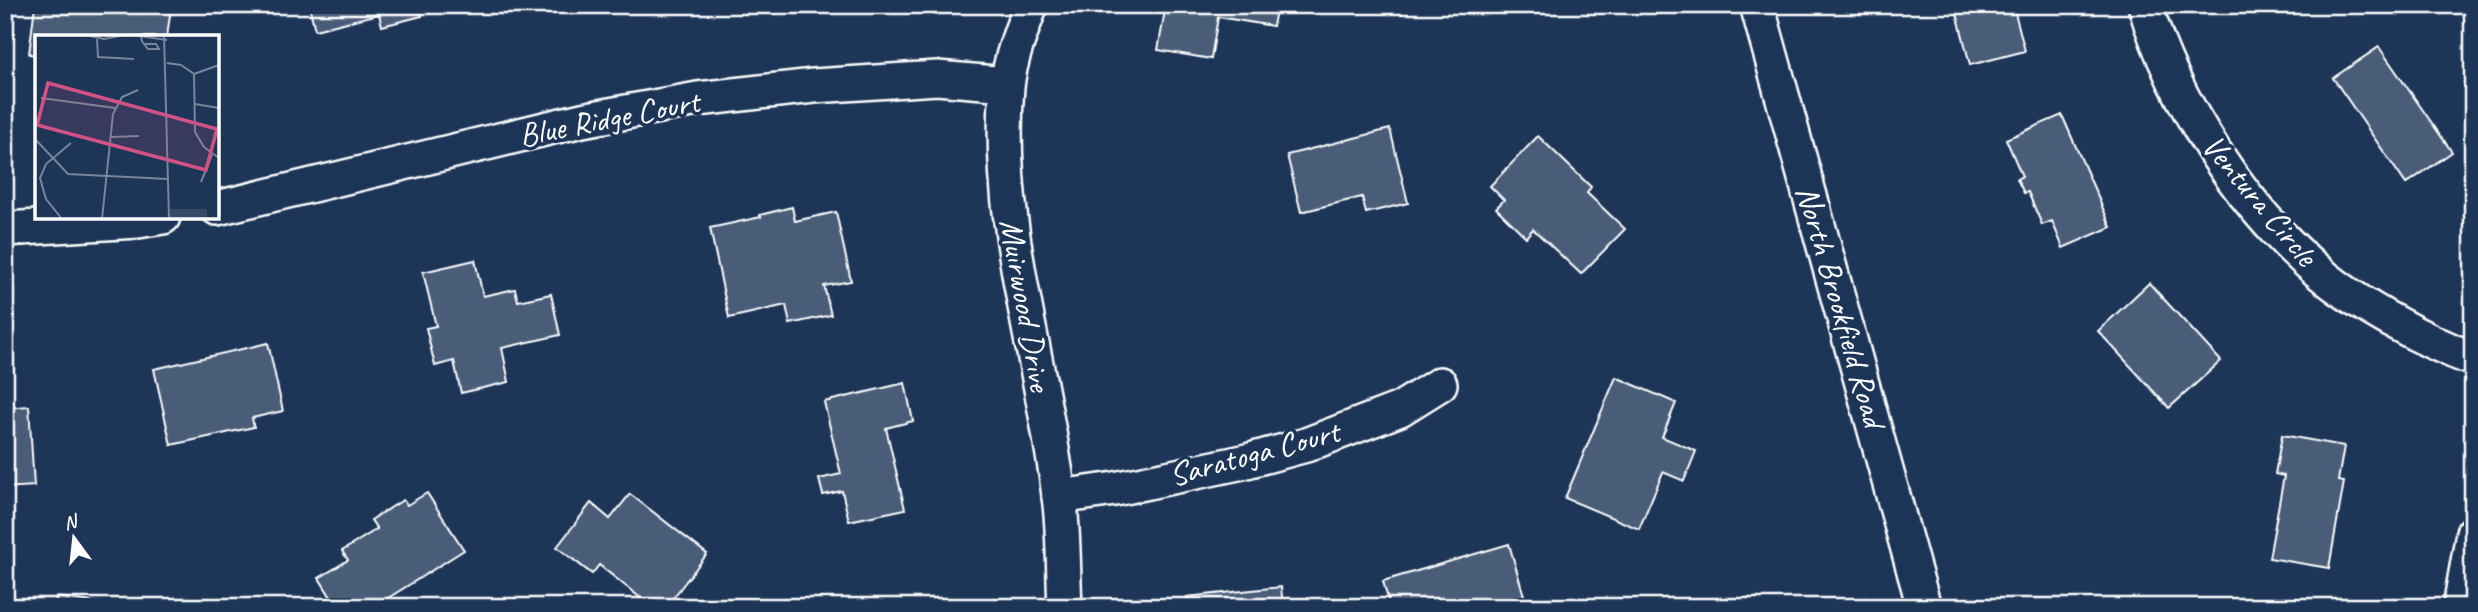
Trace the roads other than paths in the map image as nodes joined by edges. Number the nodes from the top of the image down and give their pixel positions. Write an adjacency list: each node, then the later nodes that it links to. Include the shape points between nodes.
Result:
1 (1031, 5): 4 (street, Muirwood Drive)
2 (1757, 5): 13 (street, North Brookfield Road)
3 (2145, 5): 8 (street, Ventura Circle, via 2156,42 2196,122 2247,195 2286,240 2321,274 2365,305)
4 (1007, 85): 5 (street, Blue Ridge Court, via 937,78 698,99 582,120); 10 (street, Muirwood Drive, via 1006,176 1012,232)
5 (219, 208)
6 (150, 219): 7 (street)
7 (5, 229)
8 (2473, 359)
9 (1440, 384): 10 (street, Saratoga Court, via 1400,409 1306,445 1115,489)
10 (1059, 496): 12 (street, Muirwood Drive)
11 (2473, 533): 14 (street)
12 (1065, 607)
13 (1924, 607)
14 (2460, 607)

